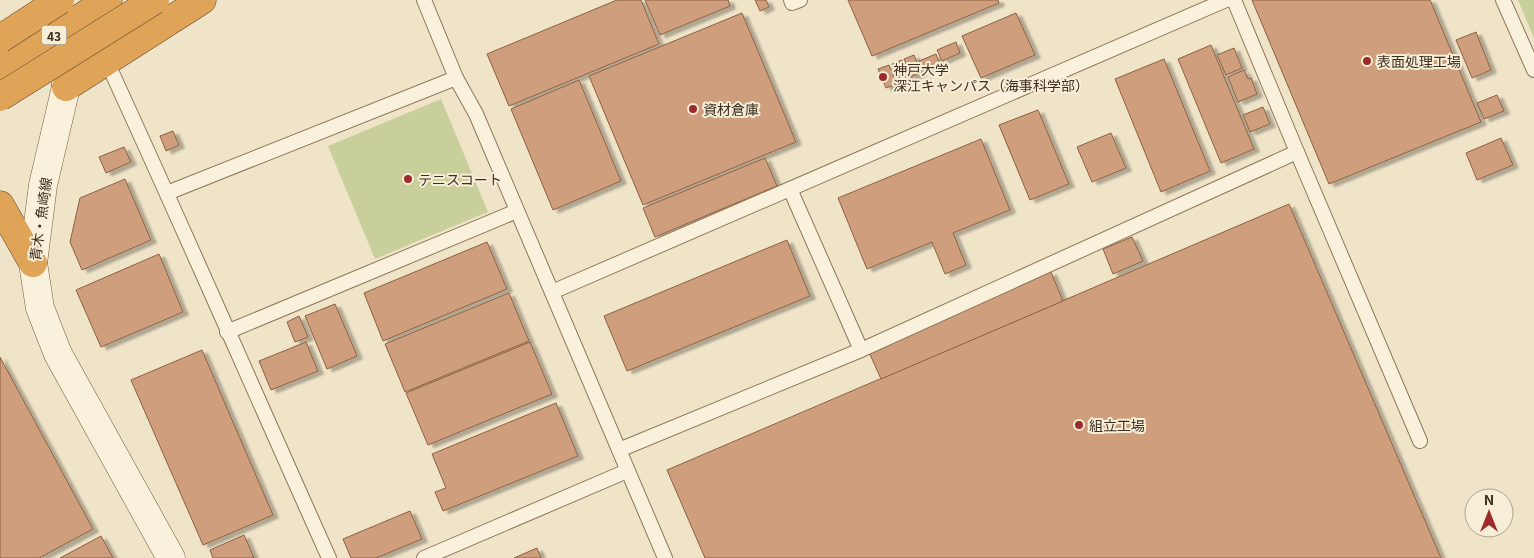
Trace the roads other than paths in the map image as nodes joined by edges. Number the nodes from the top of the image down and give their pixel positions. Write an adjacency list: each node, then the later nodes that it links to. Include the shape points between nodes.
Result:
1 (59, 0): 11 (street, 青木・魚崎線); 12 (highway, bridge)
2 (108, 0): 11 (highway, 43)
3 (155, 0): 18 (highway, bridge)
4 (202, 0): 13 (highway)
5 (424, 0): 16 (lane)
6 (791, 0): 7 (lane, via 792,3)
7 (800, 0)
8 (1226, 0): 20 (lane)
9 (1234, 0): 19 (lane)
10 (1503, 0): 15 (lane)
11 (64, 28): 14 (highway, 43); 17 (street, 青木・魚崎線)
12 (0, 39)
13 (107, 62): 17 (highway); 21 (lane)
14 (0, 70)
15 (1534, 70)
16 (456, 78): 21 (lane); 23 (lane, via 476,114)
17 (66, 87): 24 (street, 青木・魚崎線, via 43,185)
18 (0, 97)
19 (1297, 152): 27 (lane); 28 (lane)
20 (790, 189): 25 (lane); 27 (lane)
21 (167, 193): 26 (lane)
22 (0, 205): 24 (highway)
23 (517, 211): 25 (lane); 26 (lane)
24 (32, 263): 31 (street, 青木・魚崎線, via 40,308 58,354)
25 (552, 292): 29 (lane)
26 (227, 332): 32 (lane)
27 (861, 350): 29 (lane)
28 (1420, 441)
29 (619, 450): 30 (lane)
30 (627, 471): 33 (lane); 34 (lane)
31 (172, 558)
32 (329, 558)
33 (424, 558)
34 (665, 558)

